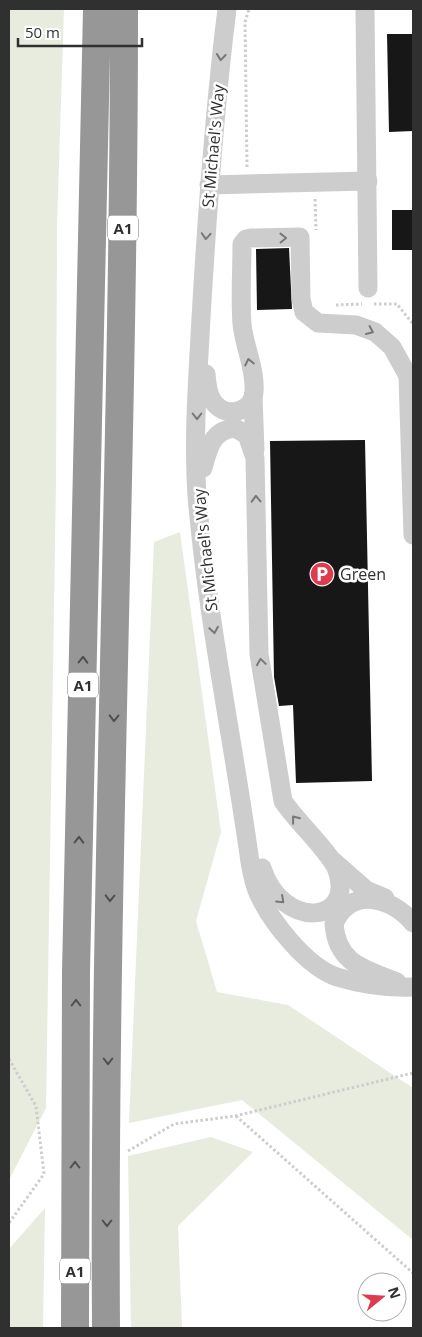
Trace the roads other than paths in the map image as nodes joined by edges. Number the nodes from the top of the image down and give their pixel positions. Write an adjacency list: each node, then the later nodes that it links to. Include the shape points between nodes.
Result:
1 (80, 9): 8 (highway, via 80,53)
2 (97, 9): 8 (highway, A1)
3 (124, 9): 7 (highway, A1)
4 (128, 9): 7 (highway)
5 (227, 9): 10 (street, St Michael's Way, one-way to 10)
6 (366, 9): 9 (street)
7 (124, 76): 22 (highway, A1, one-way to 22)
8 (92, 157): 21 (highway, A1, one-way to 8, via 76,972)
9 (368, 181): 10 (street); 11 (street)
10 (209, 185): 12 (street, St Michael's Way, one-way to 12)
11 (368, 288)
12 (201, 318): 13 (street, via 207,385 213,401 224,411 231,412 246,408); 15 (street, St Michael's Way, one-way to 15)
13 (253, 396): 14 (street); 16 (street, one-way to 16, via 242,326 242,244 251,238 300,237 304,312 318,323 356,325 375,332 392,347 408,376)
14 (255, 458): 15 (street, via 247,435 235,428 220,433 212,440); 18 (street, one-way to 14, via 283,801 259,654)
15 (197, 492): 17 (street, St Michael's Way, one-way to 17, via 205,572)
16 (413, 535)
17 (242, 807): 18 (street, one-way to 18, via 269,887 289,908 318,913 335,902 340,885); 20 (street, St Michael's Way, via 259,896 279,927 304,956 335,976 380,988)
18 (330, 859): 19 (street, via 366,890 396,904)
19 (409, 919): 20 (street, via 379,900 357,901 342,909 334,924 338,943 350,961)
20 (412, 987)
21 (75, 1328)
22 (106, 1328)

